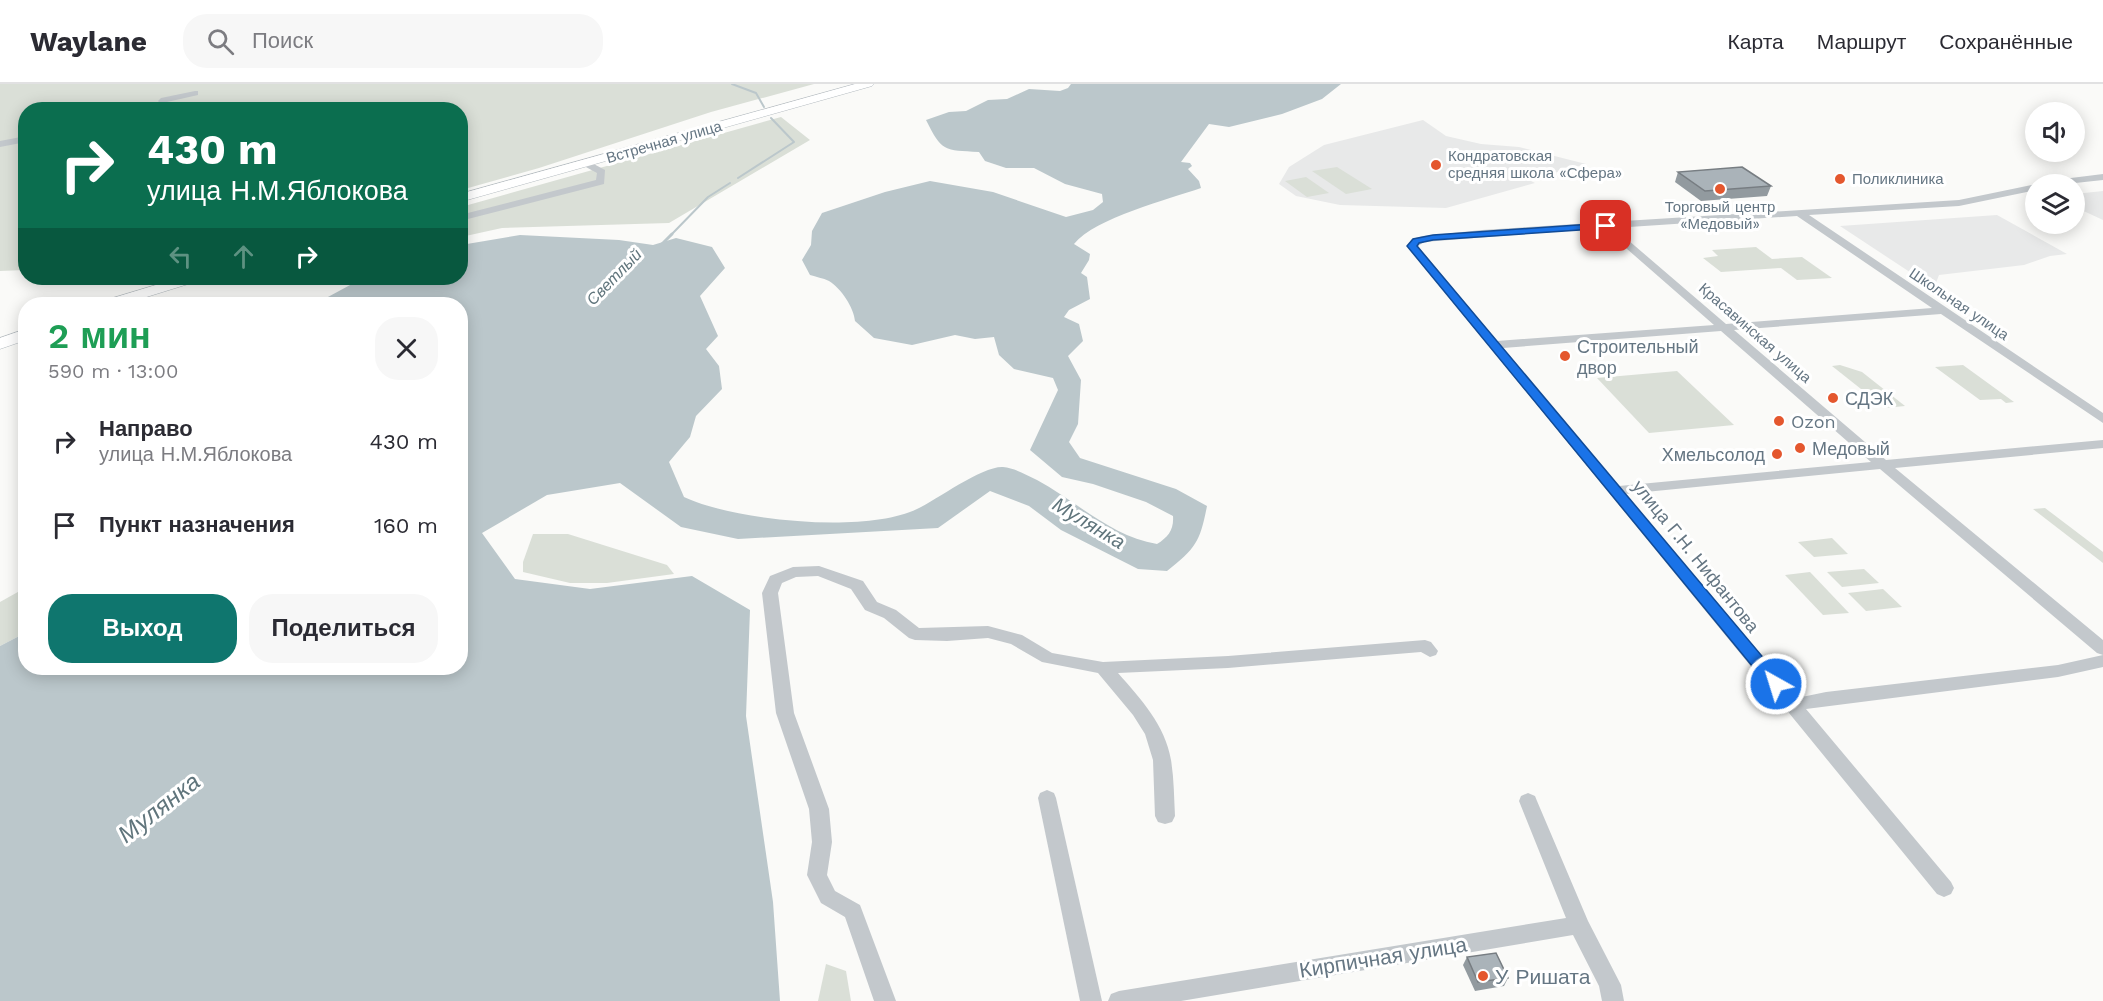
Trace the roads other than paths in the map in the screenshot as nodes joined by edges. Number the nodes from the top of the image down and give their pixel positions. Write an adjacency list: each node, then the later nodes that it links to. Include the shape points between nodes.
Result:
1 (868, 84): 6 (main road, Встречная улица)
2 (195, 93): 3 (street)
3 (163, 102)
4 (18, 141): 5 (street)
5 (0, 144)
6 (587, 164): 10 (main road, Встречная улица); 12 (street, via 602,172 602,182)
7 (2103, 177): 8 (street)
8 (2085, 179)
9 (2025, 189): 11 (street, via 1959,203)
10 (468, 196)
11 (1799, 213): 13 (street); 16 (street, Школьная улица)
12 (468, 216)
13 (1606, 226): 17 (street, Красавинская улица); 18 (street, улица Г.Н. Нифантова, via 1433,238 1413,243 1413,249)
14 (171, 285): 15 (main road)
15 (132, 297)
16 (1941, 311): 17 (street); 19 (street, Школьная улица)
17 (1725, 328): 18 (street); 21 (street, Красавинская улица)
18 (1494, 345): 22 (street, улица Г.Н. Нифантова)
19 (2103, 419)
20 (2103, 444): 21 (street)
21 (1883, 465): 22 (street); 23 (street, Красавинская улица)
22 (1617, 490): 27 (street, улица Г.Н. Нифантова)
23 (2103, 650)
24 (1430, 651): 26 (street, via 1425,646)
25 (2103, 661): 27 (street, via 2058,671)
26 (1102, 668): 30 (street, via 1139,709 1154,734 1162,758); 34 (street, via 1048,658 1016,639 988,632 915,634 890,614 872,606 857,585 819,571 793,573 776,580 770,593 785,713 819,809 822,843 817,875 828,897 853,911)
27 (1793, 705): 31 (street, улица Г.Н. Нифантова)
28 (1047, 798): 35 (street)
29 (1528, 801): 32 (street)
30 (1165, 816)
31 (1944, 888)
32 (1579, 925): 33 (street, Кирпичная улица); 37 (street, via 1610,985)
33 (1186, 995): 36 (street, Кирпичная улица)
34 (885, 1001)
35 (1090, 1001)
36 (1119, 1001)
37 (1612, 1001)

